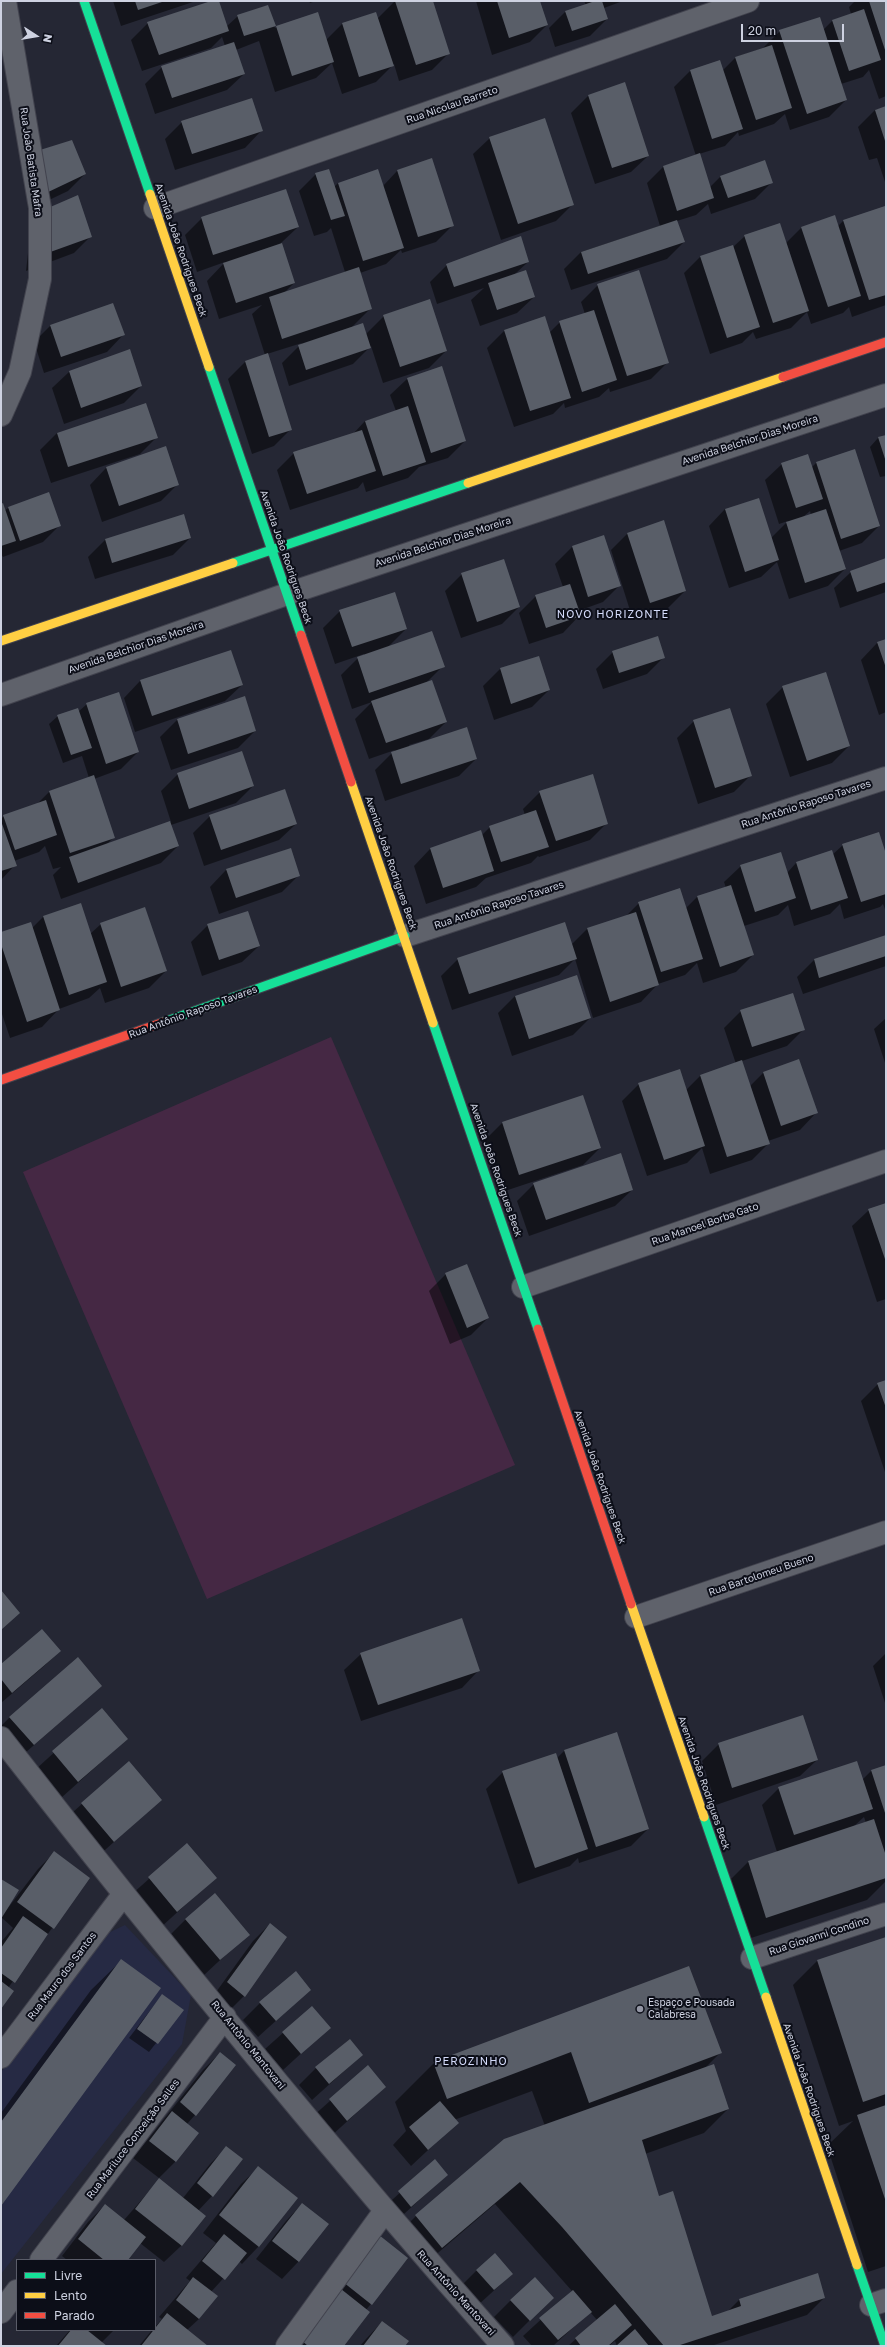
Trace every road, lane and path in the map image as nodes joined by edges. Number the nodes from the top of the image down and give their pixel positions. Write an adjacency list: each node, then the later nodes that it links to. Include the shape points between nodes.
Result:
1 (5, 1): 7 (street, Rua João Batista Mafra, via 40,208 40,280 20,372)
2 (84, 1): 4 (street, Avenida João Rodrigues Beck)
3 (748, 1): 4 (street, Rua Nicolau Barreto)
4 (155, 208): 8 (street, Avenida João Rodrigues Beck)
5 (886, 342): 8 (street)
6 (886, 395): 9 (street, Avenida Belchior Dias Moreira)
7 (1, 415)
8 (271, 549): 9 (street, Avenida João Rodrigues Beck); 10 (street)
9 (287, 594): 11 (street, Avenida Belchior Dias Moreira); 13 (street, Avenida João Rodrigues Beck)
10 (1, 641)
11 (1, 695)
12 (886, 778): 13 (street, Rua Antônio Raposo Tavares)
13 (405, 936): 14 (street, Rua Antônio Raposo Tavares); 16 (street, Avenida João Rodrigues Beck)
14 (1, 1080)
15 (886, 1160): 16 (street, Rua Manoel Borba Gato)
16 (523, 1286): 18 (street, Avenida João Rodrigues Beck)
17 (886, 1532): 18 (street, Rua Bartolomeu Bueno)
18 (636, 1617): 22 (street, Avenida João Rodrigues Beck)
19 (1, 1738): 20 (street, Rua Antônio Mantovani)
20 (123, 1894): 23 (street, Rua Antônio Mantovani); 24 (street, Rua Mauro dos Santos)
21 (886, 1914): 22 (street, Rua Giovanni Condino)
22 (752, 1958): 28 (street, Avenida João Rodrigues Beck)
23 (225, 2017): 25 (street, Rua Antônio Mantovani); 26 (street, Rua Mariluce Conceição Salles)
24 (1, 2057)
25 (384, 2212): 30 (street); 31 (street, Rua Antônio Mantovani)
26 (42, 2259)
27 (16, 2292): 29 (street)
28 (879, 2302): 32 (street, Avenida João Rodrigues Beck)
29 (1, 2312)
30 (287, 2346)
31 (503, 2346)
32 (885, 2346)

